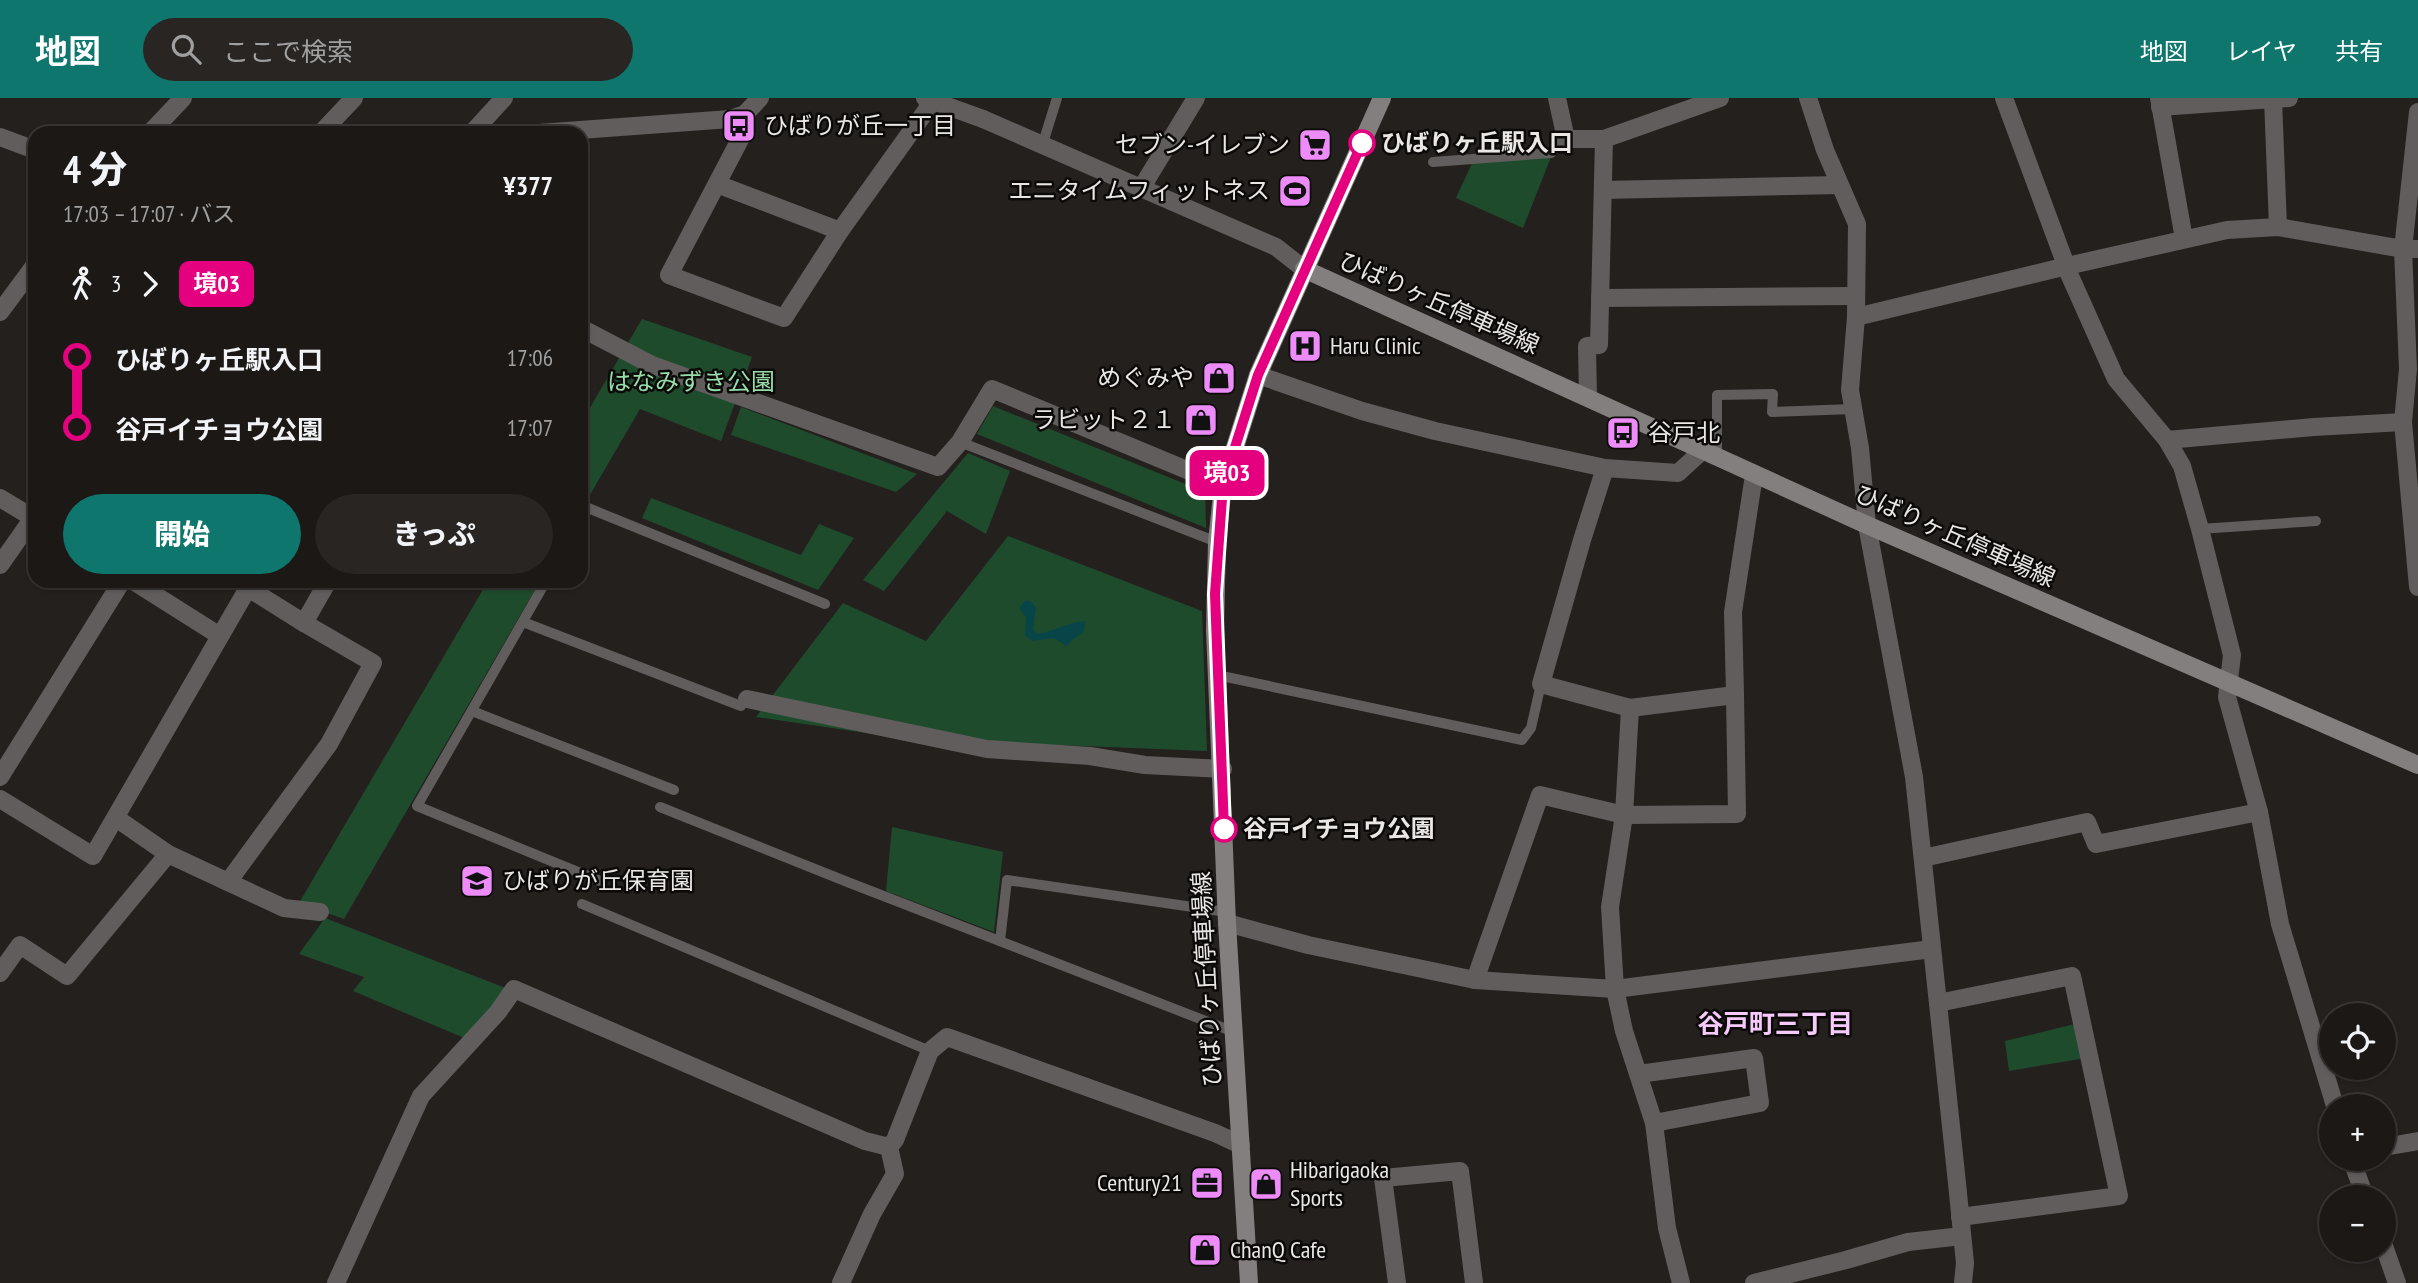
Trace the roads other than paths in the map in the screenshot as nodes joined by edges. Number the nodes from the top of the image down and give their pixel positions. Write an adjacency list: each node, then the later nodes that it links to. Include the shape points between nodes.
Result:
1 (183, 98): 17 (street)
2 (354, 98): 18 (street)
3 (504, 98): 19 (street)
4 (760, 98): 16 (street)
5 (1057, 98): 24 (lane)
6 (1196, 98): 30 (street)
7 (1382, 98): 37 (main road)
8 (1557, 98): 22 (street)
9 (1720, 98): 23 (street)
10 (1808, 98): 29 (street)
11 (2004, 98): 36 (street)
12 (929, 99): 24 (street); 33 (street)
13 (2281, 99): 14 (street); 32 (street)
14 (2160, 103): 34 (street)
15 (2418, 111): 27 (street)
16 (745, 114): 20 (street, via 730,119); 28 (street, via 746,128)
17 (157, 126)
18 (328, 126)
19 (478, 126)
20 (588, 129)
21 (0, 137): 25 (street)
22 (1566, 139): 23 (street); 26 (lane, via 1551,153)
23 (1604, 139): 31 (street)
24 (1042, 146): 30 (street)
25 (28, 147)
26 (1433, 162)
27 (2416, 163): 35 (street)
28 (717, 184): 33 (street); 33 (street, via 669,275 783,318)
29 (1840, 185): 31 (street); 39 (street, via 1857,224)
30 (1142, 187): 37 (street, via 1276,247)
31 (1603, 190): 40 (street)
32 (2278, 227): 34 (street); 35 (street)
33 (840, 231)
34 (2184, 239): 36 (street)
35 (2411, 249): 44 (street)
36 (2067, 266): 42 (street); 49 (street, via 2116,379)
37 (1304, 269): 45 (main road, ひばりヶ丘停車場線); 46 (main road, ひばりヶ丘停車場線)
38 (28, 274): 41 (street)
39 (1856, 296): 40 (street); 42 (street)
40 (1600, 299): 46 (street, via 1600,345 1587,346)
41 (0, 312)
42 (1856, 317): 47 (street, via 1850,390)
43 (588, 331): 50 (street, via 652,365 938,467)
44 (2413, 369): 48 (street)
45 (1258, 375): 52 (street, via 1435,431); 54 (main road, ひばりヶ丘停車場線)
46 (1588, 397): 51 (main road, ひばりヶ丘停車場線)
47 (1853, 409): 51 (lane, via 1772,412 1773,394 1717,395); 59 (street)
48 (2403, 422): 49 (street); 64 (street)
49 (2167, 440): 61 (street, via 2182,466)
50 (960, 442): 54 (street, via 992,389); 62 (lane)
51 (1710, 453): 52 (street, via 1678,473); 53 (main road, ひばりヶ丘停車場線)
52 (1605, 468): 75 (street)
53 (1754, 475): 59 (main road, ひばりヶ丘停車場線); 76 (street, via 1733,612)
54 (1223, 485): 62 (main road, ひばりヶ丘停車場線)
55 (0, 498): 57 (street)
56 (588, 508): 69 (lane)
57 (28, 515)
58 (2316, 521): 61 (lane)
59 (1867, 525): 74 (main road, ひばりヶ丘停車場線); 90 (street, via 1914,776)
60 (28, 527): 63 (street)
61 (2200, 529): 74 (street, via 2232,654)
62 (1217, 542): 73 (main road, ひばりヶ丘停車場線)
63 (0, 565)
64 (2418, 587)
65 (118, 588): 82 (street)
66 (144, 588): 72 (street)
67 (324, 588): 71 (street)
68 (542, 588): 70 (lane)
69 (825, 604)
70 (523, 622): 77 (lane); 79 (lane)
71 (304, 623): 72 (street, via 248,588); 92 (street, via 373,663 329,744)
72 (220, 636): 88 (street)
73 (1217, 675): 75 (lane, via 1522,740 1531,728); 81 (main road, ひばりヶ丘停車場線)
74 (2229, 683): 80 (main road, ひばりヶ丘停車場線); 86 (street, via 2227,697)
75 (1541, 684): 78 (street)
76 (1735, 695): 78 (street); 87 (street, via 1737,814)
77 (744, 703): 81 (street, via 987,749)
78 (1630, 708): 87 (street)
79 (472, 711): 83 (lane); 91 (lane, via 418,806)
80 (2418, 765)
81 (1223, 769): 95 (main road, ひばりヶ丘停車場線)
82 (0, 777)
83 (674, 790)
84 (0, 799): 88 (street, via 93,856)
85 (660, 807): 96 (lane)
86 (2259, 812): 90 (street, via 2096,844 2087,822); 105 (street, via 2280,924)
87 (1624, 815): 99 (street, via 1540,795); 100 (street, via 1610,907)
88 (116, 818): 89 (street)
89 (168, 854): 92 (street); 98 (street, via 67,976 20,945)
90 (1923, 858): 97 (street)
91 (600, 881)
92 (228, 882): 94 (street, via 284,908)
93 (582, 904): 103 (lane)
94 (320, 912)
95 (1227, 917): 96 (lane, via 1007,880); 99 (street, via 1308,945); 102 (main road, ひばりヶ丘停車場線)
96 (1000, 941): 102 (lane)
97 (1932, 949): 100 (street); 101 (street)
98 (0, 973)
99 (1475, 980): 100 (street)
100 (1615, 989): 104 (street)
101 (1938, 1003): 111 (street); 111 (street, via 2072,976 2119,1196)
102 (1234, 1032): 108 (main road, ひばりヶ丘停車場線)
103 (930, 1051): 108 (street, via 947,1037 961,1041); 110 (street)
104 (1639, 1073): 106 (street); 106 (street, via 1754,1058 1760,1103)
105 (2331, 1094)
106 (1654, 1123): 119 (street, via 1667,1228)
107 (2418, 1141): 109 (street)
108 (1241, 1145): 116 (main road, ひばりヶ丘停車場線)
109 (2396, 1145)
110 (889, 1147): 114 (street, via 865,1141 514,989 421,1096); 115 (street, via 895,1174)
111 (1961, 1217): 112 (street)
112 (1962, 1236): 120 (street, via 1908,1242); 121 (street)
113 (2390, 1262): 122 (street)
114 (336, 1283)
115 (841, 1283)
116 (1249, 1283)
117 (1396, 1283): 118 (street, via 1383,1178 1460,1171)
118 (1474, 1283)
119 (1681, 1283)
120 (1754, 1283)
121 (1963, 1283)
122 (2397, 1283)

